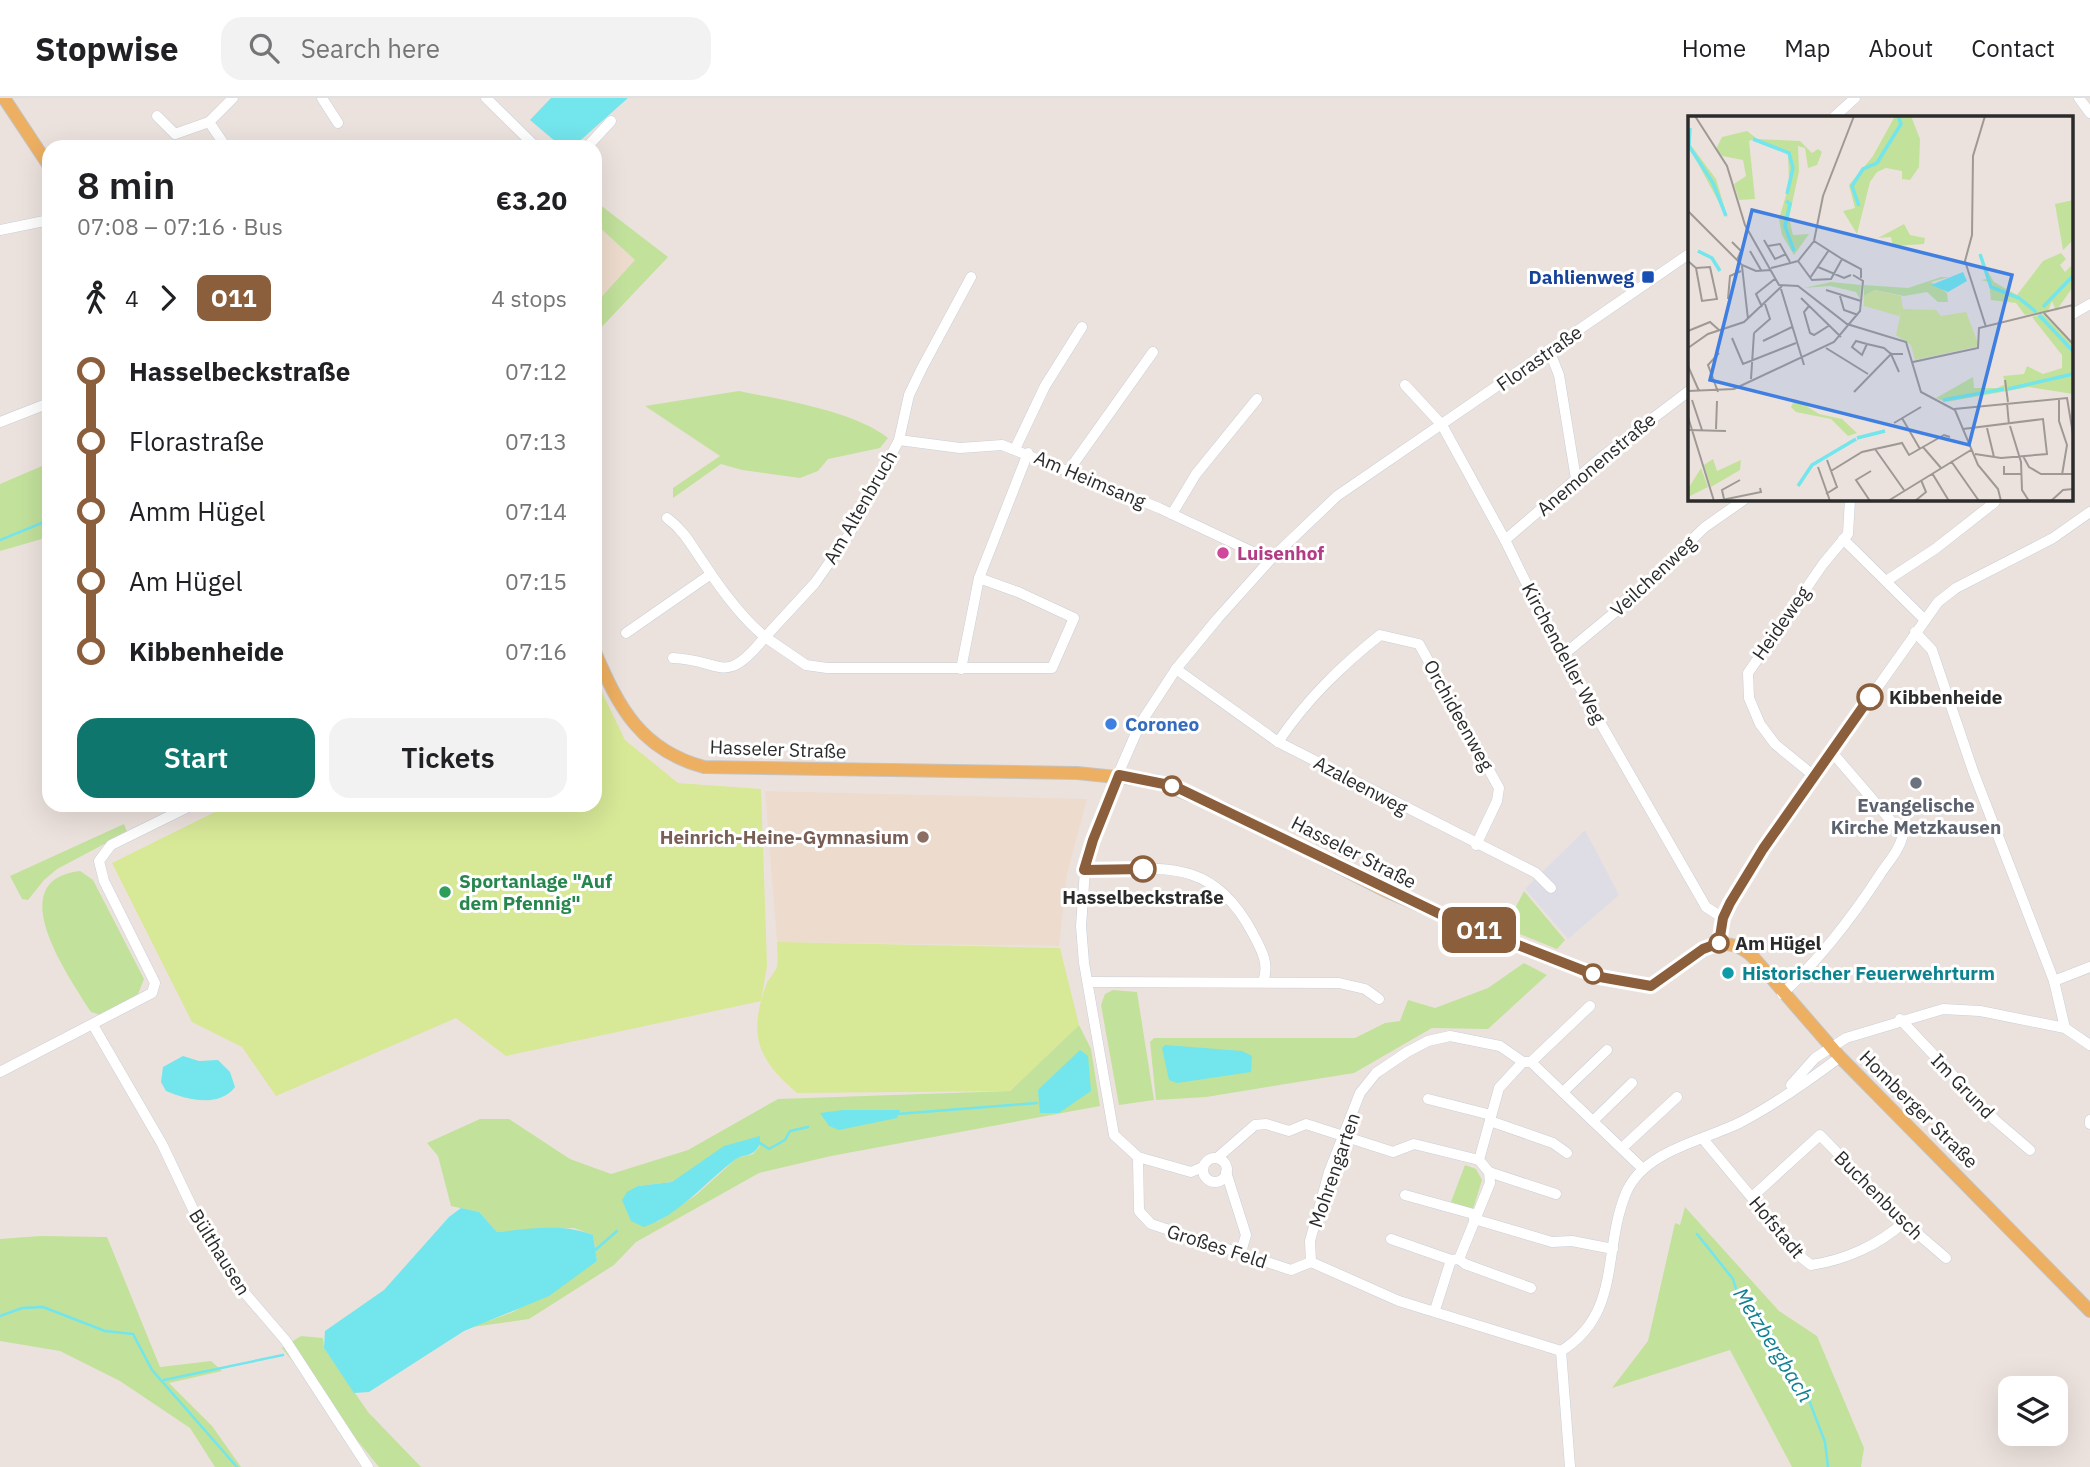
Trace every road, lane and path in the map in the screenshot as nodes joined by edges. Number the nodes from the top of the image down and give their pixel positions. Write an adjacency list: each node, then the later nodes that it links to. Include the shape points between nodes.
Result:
1 (4, 98): 16 (main road)
2 (233, 98): 11 (street)
3 (322, 98): 12 (street)
4 (486, 98): 14 (street)
5 (1855, 98): 9 (street)
6 (2079, 98): 7 (street)
7 (2090, 113)
8 (158, 116): 11 (street, via 175,134)
9 (1835, 116)
10 (611, 121): 15 (street)
11 (209, 122): 13 (street)
12 (338, 123)
13 (221, 140)
14 (529, 140)
15 (593, 140)
16 (42, 155)
17 (42, 221): 18 (street)
18 (0, 230)
19 (1688, 255): 24 (street, Florastraße)
20 (971, 277): 32 (street, Am Altenbruch, via 909,395)
21 (2090, 304): 22 (street)
22 (2072, 313)
23 (1082, 327): 33 (street, via 1045,386)
24 (1549, 350): 31 (street, Florastraße); 36 (street, via 1559,375)
25 (1153, 352): 35 (street)
26 (1405, 385): 31 (street, Kirchendeller Weg)
27 (1688, 392): 36 (street, Anemonenstraße)
28 (1257, 399): 41 (street, via 1196,474)
29 (42, 406): 30 (street)
30 (0, 422)
31 (1442, 425): 44 (street, Kirchendeller Weg); 45 (street, Florastraße, via 1337,496)
32 (900, 440): 33 (street, Am Heimsang); 52 (street, Am Altenbruch, via 850,533 815,583)
33 (1015, 449): 34 (street, Am Heimsang)
34 (1028, 453): 35 (street, Am Heimsang); 47 (street)
35 (1069, 470): 41 (street, Am Heimsang)
36 (1576, 479): 44 (street, Anemonenstraße)
37 (1744, 500): 53 (street, Veilchenweg, via 1705,527 1626,603)
38 (1850, 500): 43 (street, via 1848,534)
39 (1995, 502): 48 (street)
40 (2090, 512): 49 (street, via 2044,543 1956,588)
41 (1172, 514): 45 (street, Am Heimsang)
42 (667, 518): 46 (street, via 688,537)
43 (1843, 538): 48 (street); 61 (street, Heideweg, via 1748,673 1749,698 1760,724 1774,744)
44 (1505, 540): 53 (street, Kirchendeller Weg)
45 (1270, 560): 57 (street, Florastraße)
46 (711, 574): 51 (street); 52 (street, via 748,623)
47 (979, 578): 56 (street); 56 (street, via 1074,618 1052,668)
48 (1886, 581): 49 (street)
49 (1924, 620): 50 (street)
50 (1915, 632): 59 (street); 69 (street, via 1932,650)
51 (626, 633)
52 (765, 637): 54 (street, Am Altenbruch, via 750,656 730,668); 56 (street, via 806,665)
53 (1562, 656): 66 (street, Kirchendeller Weg, via 1706,907)
54 (673, 659)
55 (602, 667): 60 (main road, Hasseler Straße, via 615,696 644,735 668,755 704,767)
56 (961, 669)
57 (1176, 669): 58 (street, Azaleenweg); 60 (street, Florastraße, via 1140,724)
58 (1278, 742): 63 (street, Azaleenweg); 63 (street, Orchideenweg, via 1335,671 1380,635 1419,644 1499,788)
59 (1831, 751): 61 (street); 72 (street, via 1903,835 1899,849 1861,906)
60 (1119, 775): 64 (street); 67 (main road, Hasseler Straße, via 1174,786 1384,890 1600,977 1651,986)
61 (1814, 776): 66 (street)
62 (178, 812): 76 (street, via 111,845 99,861 104,881 155,983 147,997)
63 (1476, 845): 65 (street, Azaleenweg, via 1536,873)
64 (1084, 870): 70 (street, via 1081,926); 71 (street, via 1171,870 1206,879 1229,896 1250,928 1266,962)
65 (1551, 888)
66 (1720, 917): 67 (street)
67 (1719, 943): 72 (main road, Homberger Straße, via 1745,949)
68 (2090, 967): 69 (street)
69 (2054, 981): 77 (street)
70 (1088, 982): 71 (street); 96 (street, via 1114,1135)
71 (1263, 982): 73 (street, via 1339,984 1365,989)
72 (1783, 994): 79 (main road, Homberger Straße)
73 (1379, 999)
74 (1590, 1006): 82 (street)
75 (1900, 1019): 77 (street, via 1961,1009); 79 (street); 94 (street, Im Grund, via 1995,1120)
76 (93, 1025): 83 (street); 118 (street, Bülthausen, via 162,1144 201,1226 244,1292 286,1342)
77 (2065, 1028): 78 (street)
78 (2090, 1045)
79 (1830, 1046): 81 (main road, Homberger Straße); 86 (street)
80 (1607, 1050): 85 (street)
81 (1840, 1057): 86 (street); 116 (main road, Homberger Straße)
82 (1527, 1062): 85 (street, Mohrengarten); 89 (street, via 1499,1088); 91 (street, Mohrengarten, via 1500,1046 1476,1040 1450,1037 1428,1041 1377,1073 1360,1093)
83 (0, 1072)
84 (1632, 1083): 90 (street)
85 (1563, 1092): 90 (street, Mohrengarten)
86 (1782, 1095): 92 (street, via 1744,1121)
87 (1677, 1097): 93 (street)
88 (1428, 1099): 89 (street)
89 (1491, 1118): 95 (street); 98 (street)
90 (1594, 1120): 93 (street, Mohrengarten)
91 (1345, 1136): 97 (street, via 1307,1124 1290,1131 1255,1125); 98 (street, via 1392,1152 1414,1144); 113 (street, Mohrengarten, via 1329,1172 1310,1241)
92 (1703, 1139): 100 (street); 105 (street, Hofstadt)
93 (1622, 1148): 100 (street, Mohrengarten)
94 (2030, 1150)
95 (1567, 1153)
96 (1138, 1157): 99 (street, via 1191,1172); 110 (street, Großes Feld, via 1139,1211 1151,1224)
97 (1217, 1158): 99 (street); 101 (street)
98 (1479, 1160): 102 (street)
99 (1203, 1167): 101 (street, via 1205,1176 1213,1181)
100 (1643, 1169): 109 (street, via 1626,1192)
101 (1226, 1172): 110 (street, via 1246,1235)
102 (1489, 1172): 103 (street); 106 (street, via 1490,1183)
103 (1556, 1194)
104 (1405, 1195): 106 (street)
105 (1752, 1197): 107 (street, Hofstadt, via 1811,1265 1884,1240); 107 (street, Buchenbusch, via 1820,1135)
106 (1476, 1217): 109 (street, via 1552,1242); 112 (street)
107 (1904, 1222): 111 (street, Buchenbusch)
108 (1391, 1238): 112 (street)
109 (1613, 1249): 117 (street, via 1592,1325)
110 (1241, 1252): 113 (street, Großes Feld, via 1291,1270)
111 (1946, 1258)
112 (1455, 1259): 114 (street); 115 (street)
113 (1311, 1262): 115 (street, via 1399,1301)
114 (1531, 1288)
115 (1435, 1310): 117 (street)
116 (2090, 1311)
117 (1561, 1351): 119 (street)
118 (368, 1467)
119 (1570, 1467)

